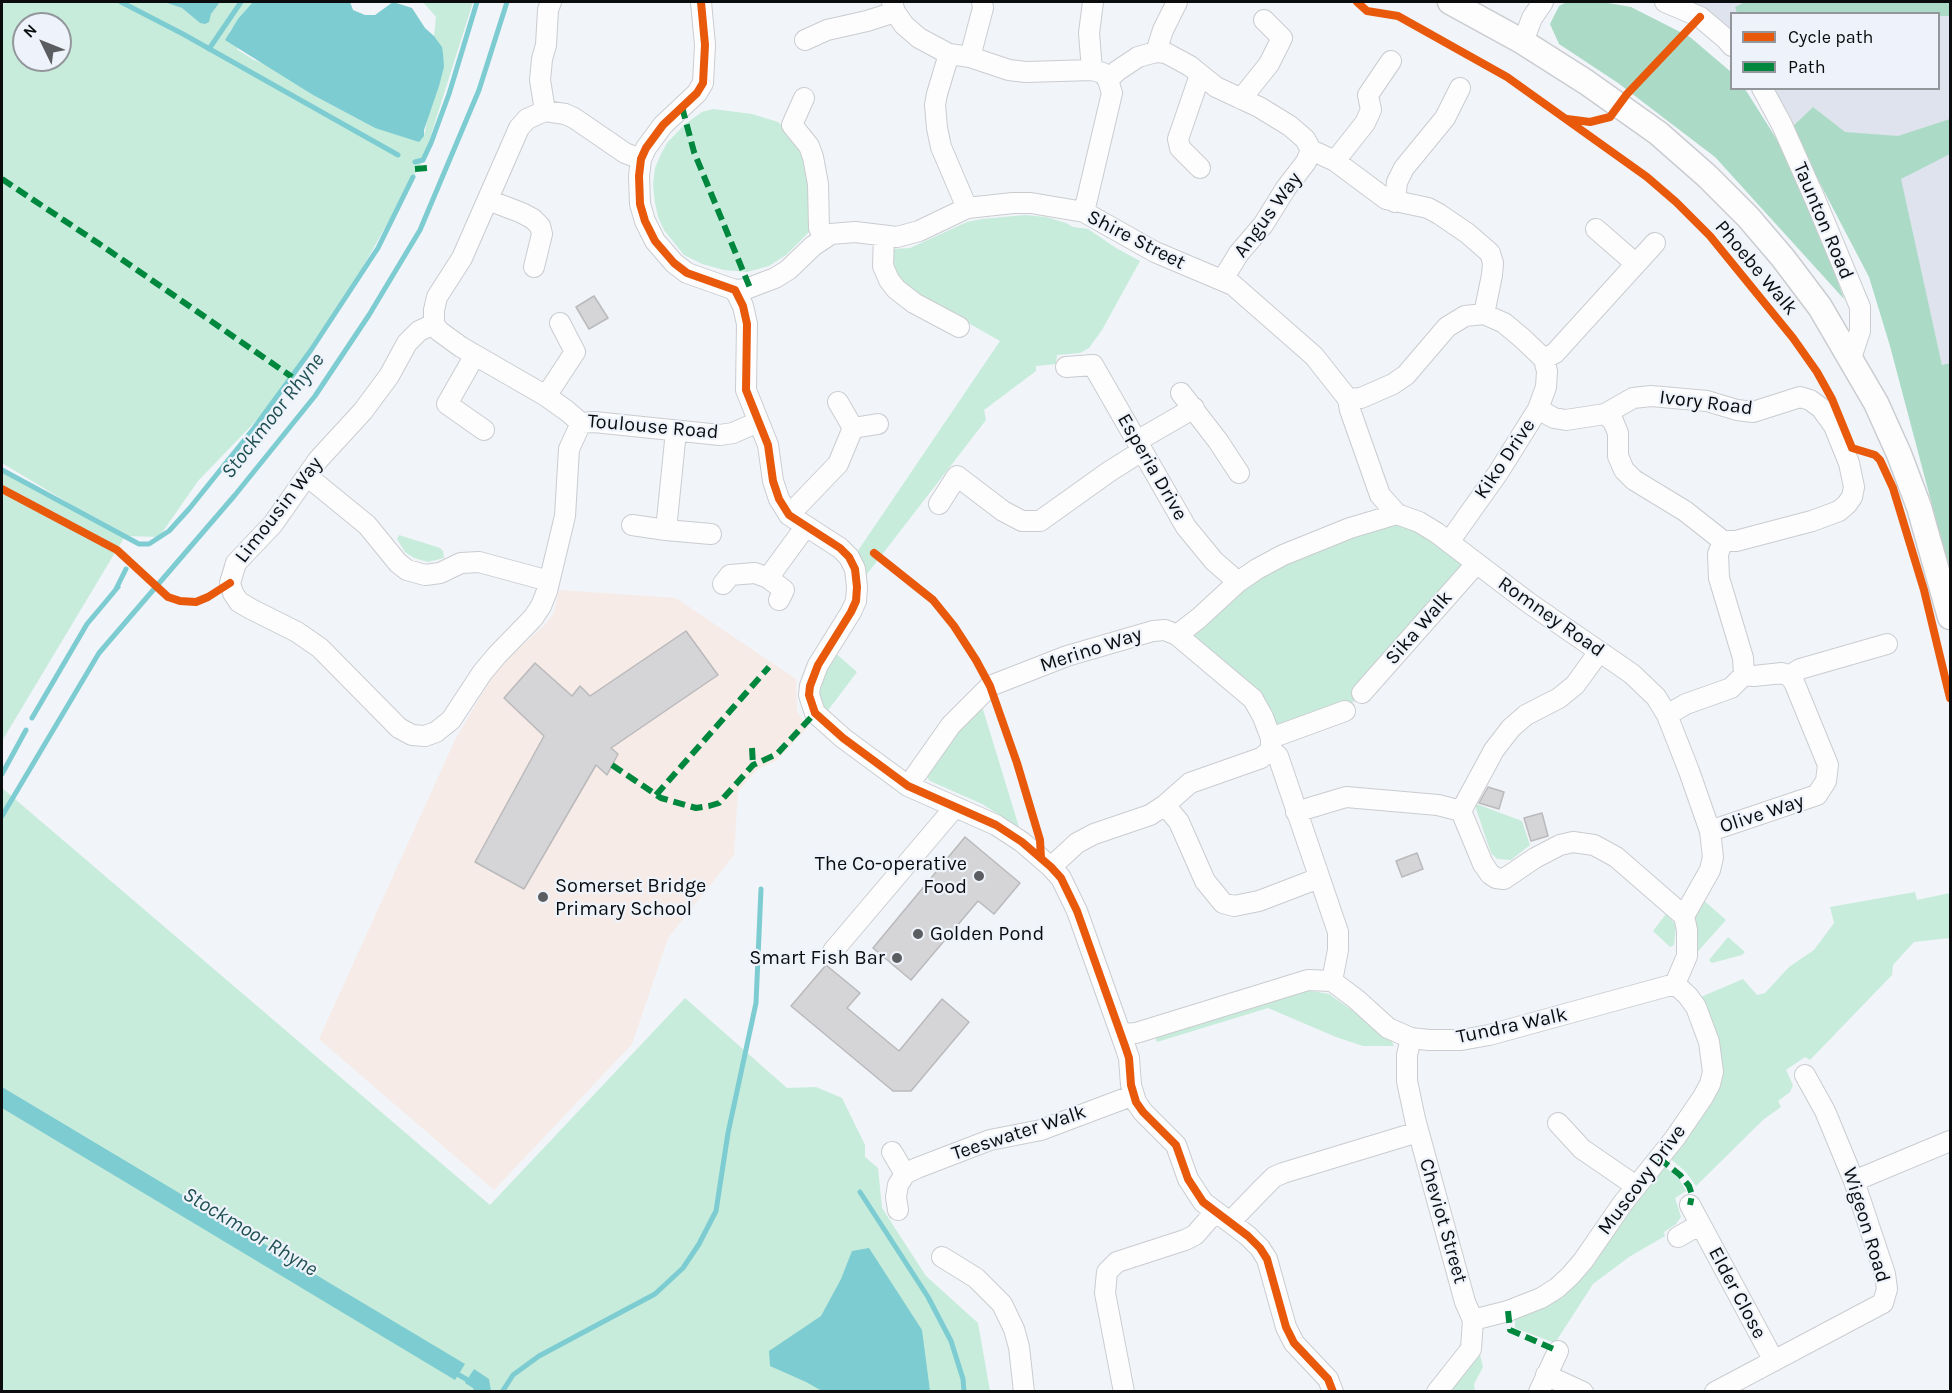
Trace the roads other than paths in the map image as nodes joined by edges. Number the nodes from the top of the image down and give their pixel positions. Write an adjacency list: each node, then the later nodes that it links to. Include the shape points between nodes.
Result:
1 (551, 2): 24 (street, via 540,80)
2 (701, 2): 26 (street, via 703,83 663,125)
3 (982, 2): 16 (street)
4 (1093, 2): 18 (street, via 1089,33)
5 (1177, 2): 14 (street)
6 (1450, 2): 12 (main road, Taunton Road)
7 (1543, 2): 12 (street)
8 (1676, 4): 13 (street, via 1700,17)
9 (894, 7): 11 (street, via 867,21 827,30); 15 (street, via 904,25 919,38)
10 (1264, 20): 23 (street, via 1282,38 1269,64)
11 (805, 40)
12 (1523, 42): 46 (main road, Taunton Road, via 1619,105 1707,176 1783,258 1820,307)
13 (1730, 45)
14 (1156, 52): 18 (street); 19 (street, via 1178,58)
15 (950, 54): 16 (street); 31 (street, via 935,105 937,128)
16 (970, 57): 18 (street, via 1009,70)
17 (1391, 61): 27 (street, via 1368,95 1371,110 1365,123)
18 (1100, 75): 32 (street, via 1112,93)
19 (1200, 75): 23 (street); 28 (street, via 1178,139 1180,148)
20 (1460, 88): 30 (street, via 1444,118 1404,168 1397,182)
21 (1763, 90): 46 (street, Taunton Road, via 1860,307 1860,331)
22 (804, 98): 35 (street, via 792,125 813,157 819,228)
23 (1241, 99): 25 (street, via 1290,126)
24 (544, 111): 26 (street, via 574,118 624,153); 29 (street, via 519,128)
25 (1311, 150): 27 (street); 39 (street, Angus Way)
26 (641, 159): 40 (street, via 640,204 655,241 687,273)
27 (1335, 161): 30 (street, via 1372,190)
28 (1200, 168)
29 (488, 200): 38 (street, via 522,213 540,226 541,243); 43 (street, via 462,258 437,297)
30 (1395, 202): 41 (street, via 1428,208 1490,253 1492,275)
31 (967, 208): 32 (street, Shire Street, via 1013,203); 34 (street, Shire Street, via 908,235)
32 (1084, 212): 39 (street, Shire Street, via 1155,252)
33 (1596, 230): 37 (street)
34 (884, 236): 35 (street, Shire Street, via 849,232); 44 (street, via 883,266 896,289)
35 (824, 238): 40 (street, via 775,278)
36 (1655, 243): 37 (street)
37 (1635, 263): 47 (street)
38 (534, 267)
39 (1223, 279): 51 (street, Shire Street, via 1314,356)
40 (735, 290): 56 (street, via 747,324 746,390)
41 (1484, 314): 47 (street, via 1504,323 1522,338); 51 (street, via 1457,320 1393,384 1361,398)
42 (560, 323): 50 (street, via 575,352)
43 (434, 324): 45 (street, Toulouse Road); 64 (street, Limousin Way, via 406,343 389,376 363,411)
44 (959, 327)
45 (475, 355): 50 (street, Toulouse Road); 60 (street, via 447,404)
46 (1851, 358): 80 (main road, Taunton Road, via 1899,454 1919,507)
47 (1545, 365): 54 (street, Kiko Drive, via 1546,387)
48 (1066, 367): 62 (street, Esperia Drive, via 1093,365)
49 (1181, 393): 53 (street)
50 (546, 396): 57 (street, Toulouse Road)
51 (1348, 399): 66 (street, Shire Street, via 1380,495)
52 (838, 402): 59 (street)
53 (1194, 408): 62 (street); 63 (street)
54 (1538, 409): 55 (street, via 1566,420); 73 (street, Kiko Drive)
55 (1605, 414): 72 (street, via 1618,433 1618,456 1624,470); 72 (street, Ivory Road, via 1633,398 1651,396 1707,401 1753,412 1800,397 1821,408 1834,426 1849,463 1854,487 1847,504 1812,521 1729,543)
56 (758, 422): 61 (street, Toulouse Road, via 720,435); 67 (street, via 768,445 773,481)
57 (581, 423): 61 (street, Toulouse Road); 76 (street, Limousin Way, via 569,449 565,516)
58 (878, 424): 59 (street)
59 (853, 428): 67 (street, via 838,464)
60 (484, 430)
61 (676, 431): 70 (street)
62 (1140, 446): 65 (street, via 1041,521 1022,521 1003,511 957,476); 77 (street, Esperia Drive, via 1186,527)
63 (1239, 473)
64 (307, 476): 76 (street, via 367,525 407,570 425,575 461,563 479,562); 76 (street, Limousin Way, via 273,524 236,563 230,583 233,593 239,602 320,648 376,707 412,735 436,732 451,720 482,673 541,606)
65 (939, 504)
66 (1397, 514): 73 (street, Romney Road, via 1419,522); 77 (street, via 1283,555)
67 (789, 515): 69 (street)
68 (632, 525): 70 (street)
69 (806, 526): 75 (street); 90 (street, via 849,557 858,586 851,612 813,676 810,702 815,713 843,738)
70 (666, 530): 71 (street)
71 (711, 534)
72 (1722, 541): 84 (street, via 1719,578 1743,658)
73 (1449, 542): 74 (street, Romney Road)
74 (1476, 564): 83 (street, Romney Road); 86 (street, Sika Walk)
75 (768, 578): 78 (street, via 755,573 730,575); 79 (street, via 784,590)
76 (549, 581)
77 (1238, 582): 81 (street)
78 (723, 584)
79 (779, 600)
80 (1950, 617)
81 (1177, 634): 89 (street, via 1252,699 1263,717); 90 (street, Merino Way, via 1153,631 1067,656 990,686 951,725)
82 (1887, 644): 85 (street, via 1800,669)
83 (1599, 652): 88 (street, Romney Road, via 1647,687); 93 (street, via 1575,685 1511,728 1494,750)
84 (1744, 675): 85 (street); 88 (street, via 1731,688)
85 (1789, 676): 95 (street, Olive Way, via 1828,765 1826,781 1817,795)
86 (1362, 693)
87 (1345, 711): 89 (street)
88 (1667, 715): 95 (street, Romney Road)
89 (1271, 744): 91 (street, via 1261,758 1190,783); 94 (street)
90 (908, 786): 92 (street)
91 (1165, 805): 96 (street, via 1150,815 1094,834); 97 (street, via 1179,822 1205,882 1223,903 1234,906 1259,902)
92 (955, 807): 96 (street, via 996,825); 99 (street)
93 (1461, 811): 94 (street, via 1438,805 1347,797); 98 (street, via 1483,864 1496,878 1504,879 1560,845 1584,843 1616,857)
94 (1296, 812): 97 (street)
95 (1710, 831): 98 (street, Romney Road, via 1710,870)
96 (1051, 867): 102 (street, via 1061,878 1077,911)
97 (1319, 878): 100 (street, via 1338,932)
98 (1684, 916): 101 (street, via 1687,956)
99 (833, 951)
100 (1332, 981): 102 (street, via 1308,980 1146,1030); 103 (street, Tundra Walk, via 1389,1028)
101 (1675, 984): 103 (street, Tundra Walk, via 1489,1035 1461,1040); 112 (street, Muscovy Drive, via 1688,996 1704,1026 1713,1072 1703,1097)
102 (1121, 1034): 105 (street)
103 (1411, 1038): 107 (street, Cheviot Street, via 1407,1082)
104 (1805, 1075): 111 (street, Wigeon Road, via 1825,1111)
105 (1134, 1095): 110 (street, Teeswater Walk, via 1041,1130 990,1140); 115 (street, via 1143,1113 1176,1145 1203,1202)
106 (1558, 1123): 112 (street, via 1582,1149)
107 (1418, 1132): 115 (street, via 1283,1173); 119 (street, Cheviot Street)
108 (1950, 1141): 111 (street)
109 (892, 1152): 110 (street)
110 (905, 1174): 114 (street, via 898,1185)
111 (1854, 1181): 121 (street, Wigeon Road, via 1885,1274 1887,1289 1883,1303)
112 (1636, 1186): 119 (street, Muscovy Drive, via 1583,1261 1557,1288 1524,1305)
113 (1690, 1205): 116 (street, Elder Close)
114 (898, 1210)
115 (1223, 1217): 124 (street, via 1185,1240 1117,1262 1107,1272 1105,1293); 125 (street, via 1260,1248 1267,1259 1286,1327 1294,1343 1328,1379)
116 (1699, 1225): 117 (street, Elder Close); 121 (street, Elder Close)
117 (1678, 1237)
118 (942, 1257): 123 (street, via 976,1278 1002,1304 1019,1347)
119 (1473, 1320): 126 (street, Cheviot Street, via 1471,1349)
120 (1558, 1351): 122 (street)
121 (1774, 1361): 128 (street, Wigeon Road)
122 (1542, 1383): 127 (street)
123 (1024, 1392)
124 (1124, 1392)
125 (1333, 1392)
126 (1437, 1392)
127 (1583, 1392)
128 (1715, 1392)

